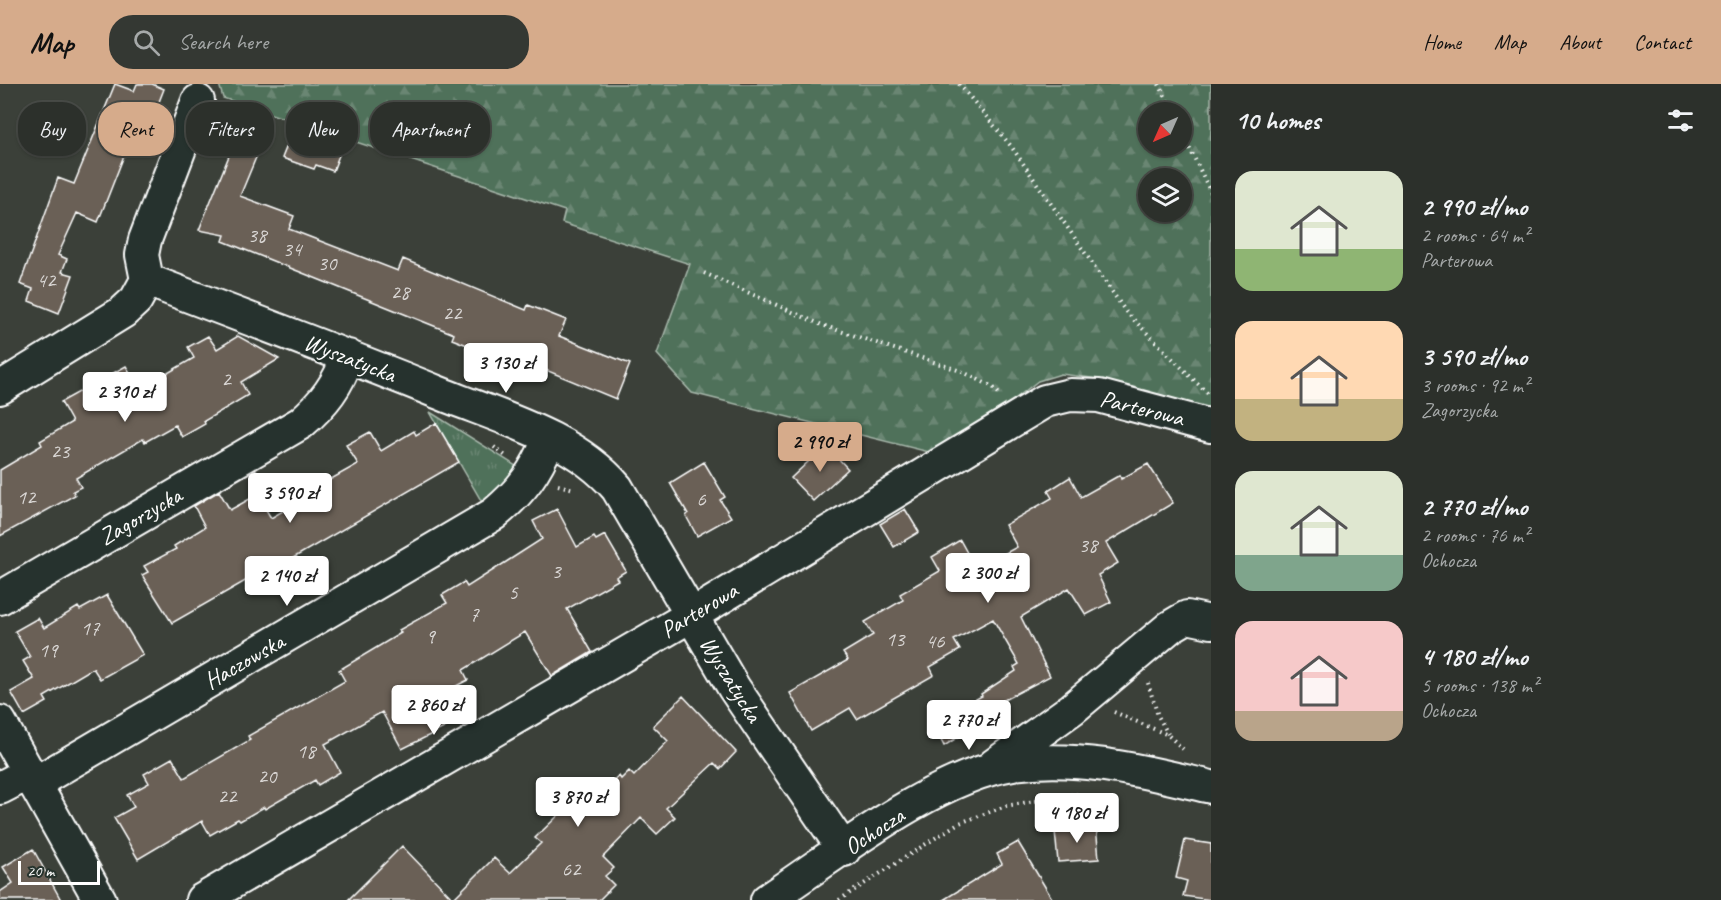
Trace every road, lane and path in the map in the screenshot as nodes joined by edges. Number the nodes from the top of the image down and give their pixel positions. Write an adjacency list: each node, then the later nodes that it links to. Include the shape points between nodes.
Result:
1 (959, 84): 11 (path, via 1011,146 1126,312)
2 (1159, 84): 4 (path)
3 (198, 101): 8 (street, via 145,240 142,255)
4 (1168, 102)
5 (1192, 153): 6 (path)
6 (1211, 193)
7 (704, 273): 12 (path, via 822,326 962,371 993,387)
8 (147, 280): 9 (street, Wyszatycka); 10 (street, via 136,300 123,312)
9 (348, 356): 14 (street, Wyszatycka); 18 (street, Zagorzycka, via 334,389 300,423)
10 (0, 388)
11 (1211, 396)
12 (1018, 418): 13 (street, Parterowa, via 1045,401 1070,394 1099,396); 19 (street, Parterowa)
13 (1211, 426)
14 (550, 438): 16 (street, Haczowska); 19 (street, Wyszatycka, via 596,467 617,488)
15 (491, 445): 16 (path)
16 (534, 474): 17 (path, via 551,484); 27 (street, Haczowska, via 494,514)
17 (584, 492)
18 (0, 598)
19 (692, 615): 31 (street, Wyszatycka, via 735,688); 33 (street, Parterowa)
20 (1199, 620): 21 (street, Ochocza, via 1170,627)
21 (1137, 653): 22 (street, Ochocza); 24 (path)
22 (1072, 709): 24 (path, via 1100,708); 26 (street, Ochocza)
23 (0, 722): 27 (street)
24 (1168, 735): 25 (path)
25 (1186, 754)
26 (986, 771): 28 (street, Ochocza, via 1029,763 1084,762); 31 (street, Ochocza, via 898,814)
27 (32, 778): 29 (street, Haczowska); 32 (street)
28 (1211, 786)
29 (0, 788)
30 (1080, 794): 35 (path, via 1006,806 957,824)
31 (843, 850): 34 (street, Ochocza)
32 (100, 900)
33 (202, 900)
34 (767, 900)
35 (839, 900)

